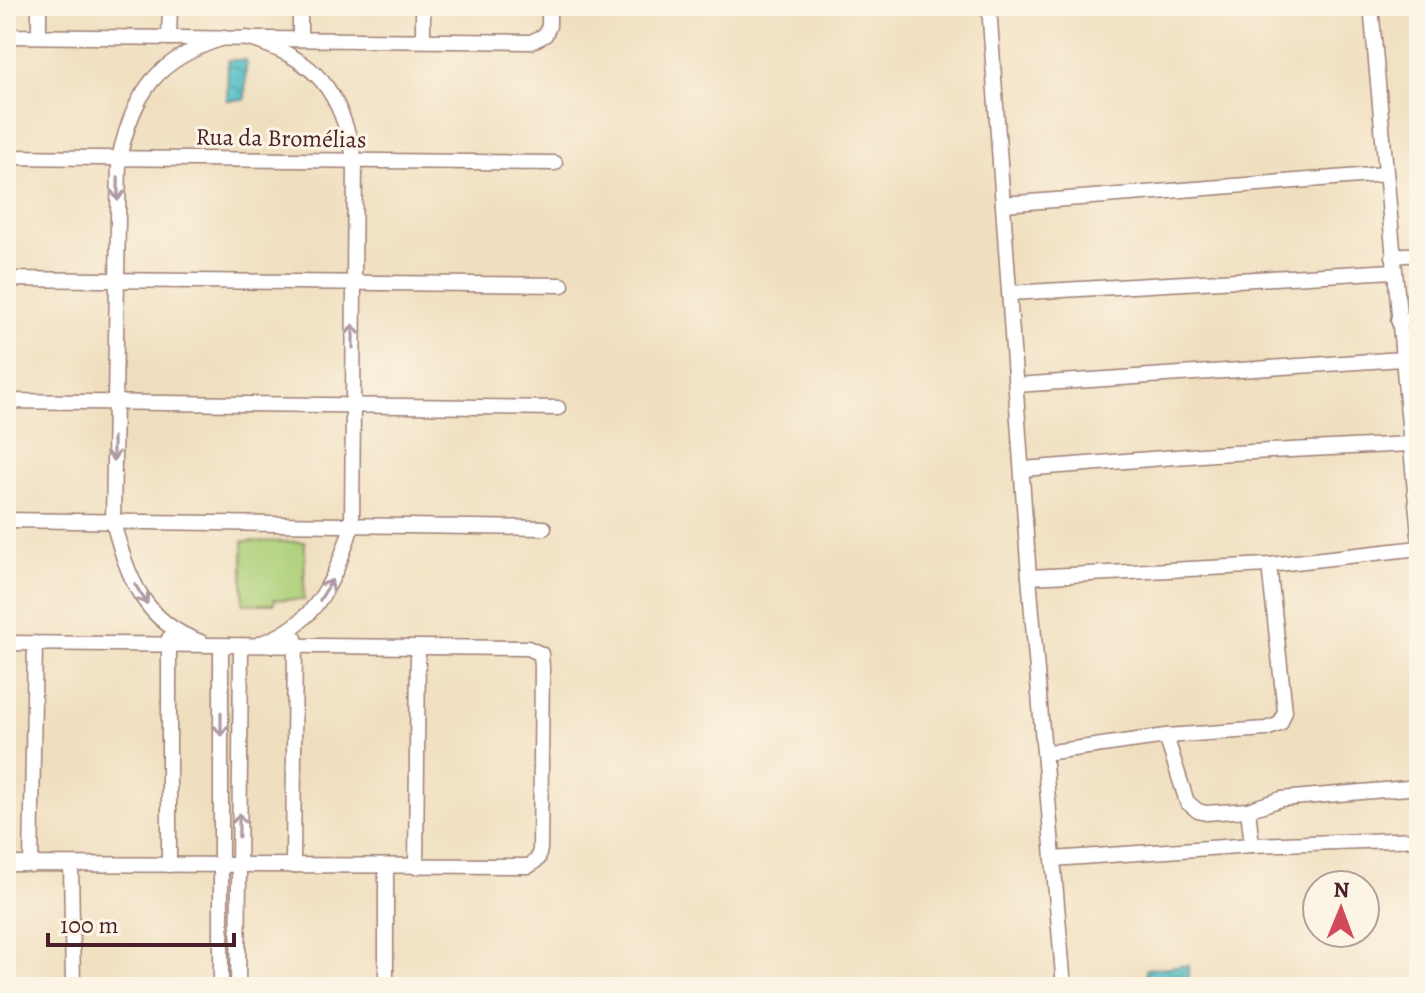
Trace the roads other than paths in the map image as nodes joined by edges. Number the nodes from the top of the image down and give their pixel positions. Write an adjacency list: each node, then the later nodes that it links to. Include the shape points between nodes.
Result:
1 (39, 6): 9 (street)
2 (170, 6): 10 (street)
3 (300, 6): 13 (street)
4 (423, 6): 15 (street)
5 (549, 6): 15 (street, via 547,32 531,42)
6 (989, 6): 23 (street)
7 (1371, 6): 22 (street)
8 (6, 36): 9 (street)
9 (39, 36): 10 (street)
10 (164, 38): 11 (street); 16 (street)
11 (224, 38): 12 (street); 16 (street)
12 (247, 38): 13 (street); 17 (street, via 279,48)
13 (300, 39): 14 (street)
14 (320, 39): 15 (street); 17 (street, via 308,51)
15 (423, 39)
16 (164, 68): 19 (street, via 132,112)
17 (310, 69): 20 (street, via 339,105)
18 (6, 157): 19 (street, Rua da Bromélias)
19 (119, 158): 20 (street, Rua da Bromélias); 27 (street, one-way to 27)
20 (355, 161): 21 (street, Rua da Bromélias); 28 (street)
21 (555, 163)
22 (1385, 174): 23 (street); 25 (street)
23 (1003, 204): 30 (street)
24 (1419, 254): 25 (street)
25 (1394, 263): 30 (street); 32 (street)
26 (6, 279): 27 (street)
27 (116, 280): 28 (street); 36 (street)
28 (353, 282): 29 (street); 37 (street, one-way to 28)
29 (562, 285)
30 (1010, 293): 34 (street)
31 (1419, 319): 32 (street)
32 (1398, 320): 33 (street)
33 (1402, 359): 34 (street); 39 (street)
34 (1016, 385): 40 (street)
35 (6, 401): 36 (street)
36 (114, 403): 37 (street); 42 (street, one-way to 42)
37 (352, 406): 38 (street); 43 (street)
38 (558, 408)
39 (1410, 444): 40 (street); 45 (street)
40 (1023, 469): 48 (street)
41 (6, 520): 42 (street)
42 (113, 522): 43 (street); 50 (street, one-way to 50, via 134,583 153,613)
43 (352, 525): 44 (street); 49 (street, one-way to 43, via 329,586)
44 (544, 528)
45 (1419, 535)
46 (1419, 548): 47 (street)
47 (1269, 565): 48 (street); 58 (street, via 1284,701 1280,724)
48 (1029, 577): 59 (street)
49 (295, 626): 55 (street); 56 (street)
50 (170, 627): 53 (street); 54 (street)
51 (6, 643): 52 (street)
52 (35, 644): 53 (street); 66 (street)
53 (169, 646): 54 (street); 68 (street)
54 (221, 646): 55 (street); 69 (street, one-way to 69)
55 (241, 647): 56 (street); 70 (street, one-way to 55)
56 (295, 647): 57 (street); 71 (street)
57 (418, 648): 73 (street); 73 (street, via 528,648 541,654 542,668 538,859 519,868)
58 (1166, 736): 59 (street); 61 (street, via 1181,791 1192,806 1206,813)
59 (1045, 753): 64 (street)
60 (1419, 787): 61 (street, via 1272,800)
61 (1248, 810): 63 (street)
62 (1419, 839): 63 (street)
63 (1252, 845): 64 (street)
64 (1053, 859): 78 (street)
65 (6, 864): 66 (street)
66 (31, 865): 67 (street)
67 (71, 865): 68 (street); 74 (street)
68 (169, 865): 69 (street)
69 (221, 866): 70 (street); 75 (street)
70 (239, 866): 71 (street); 76 (street)
71 (293, 866): 72 (street)
72 (386, 867): 73 (street); 77 (street)
73 (416, 867)
74 (73, 987)
75 (221, 987)
76 (238, 987)
77 (386, 987)
78 (1064, 987)

